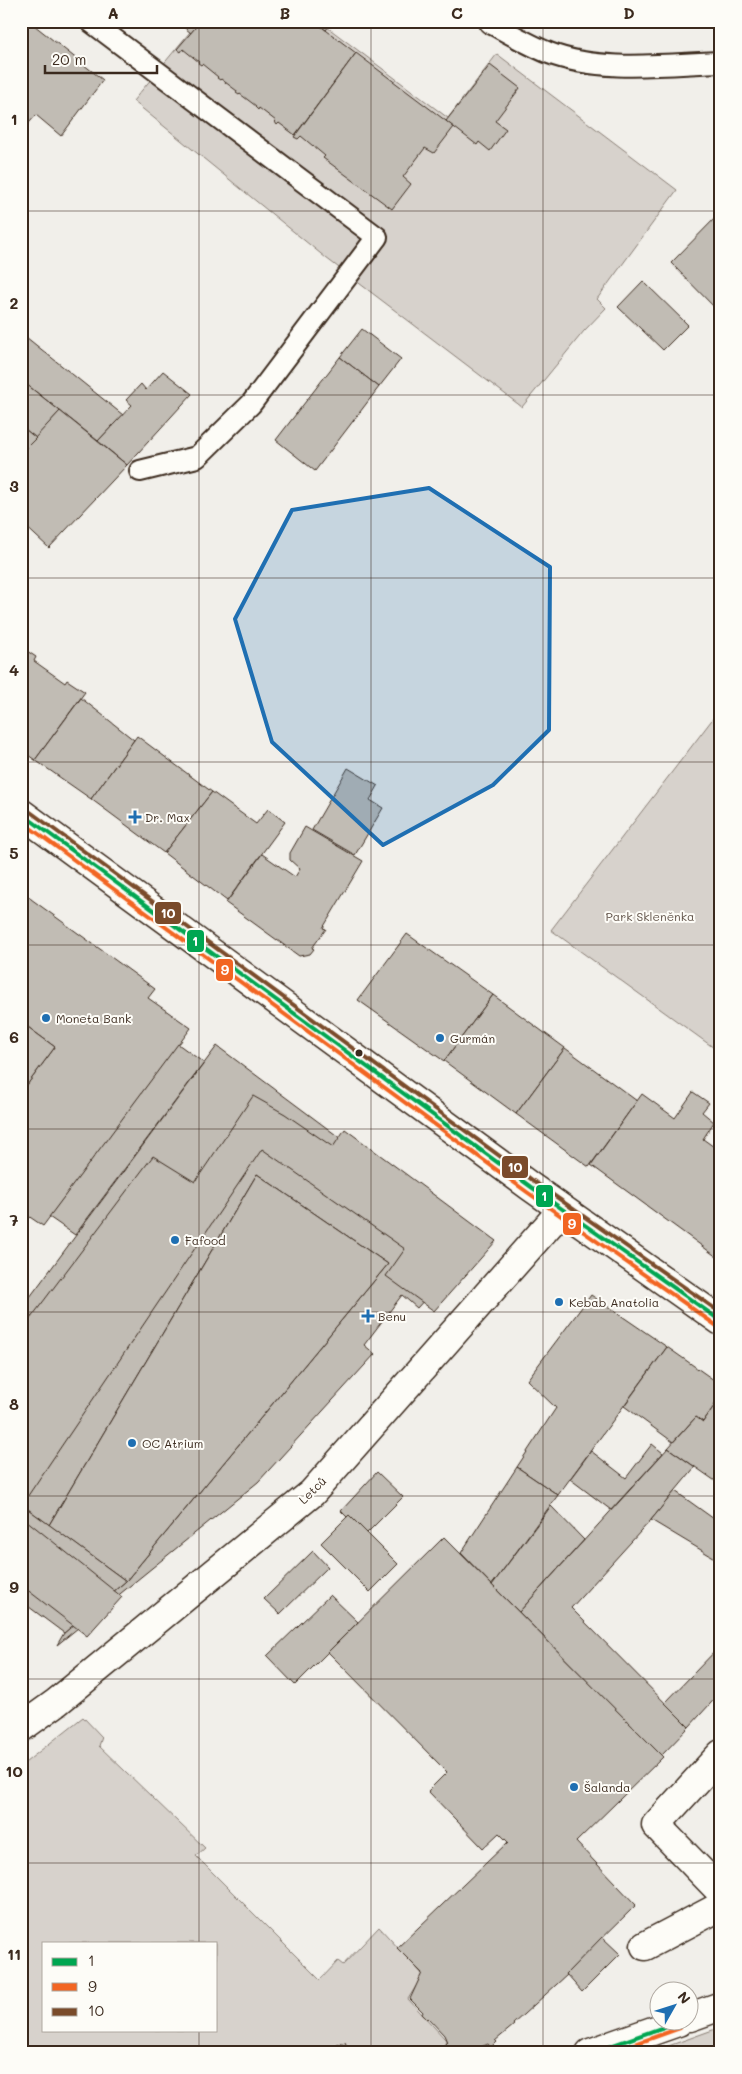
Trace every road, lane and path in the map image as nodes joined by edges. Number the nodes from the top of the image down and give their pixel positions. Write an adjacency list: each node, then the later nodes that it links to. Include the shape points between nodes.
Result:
1 (90, 21): 4 (lane, via 377,237 251,404 197,457)
2 (490, 23): 3 (lane, via 549,53 587,63 636,66)
3 (721, 62)
4 (140, 471)
5 (21, 813): 6 (street)
6 (562, 1210): 7 (street); 8 (street, Letců, via 312,1493 65,1696)
7 (721, 1320)
8 (21, 1728)
9 (721, 1754): 10 (street, via 656,1825)
10 (721, 1892)
11 (721, 1906): 12 (street)
12 (645, 1946)
13 (721, 2006): 14 (street)
14 (700, 2014)
15 (650, 2032): 16 (street)
16 (590, 2053)

